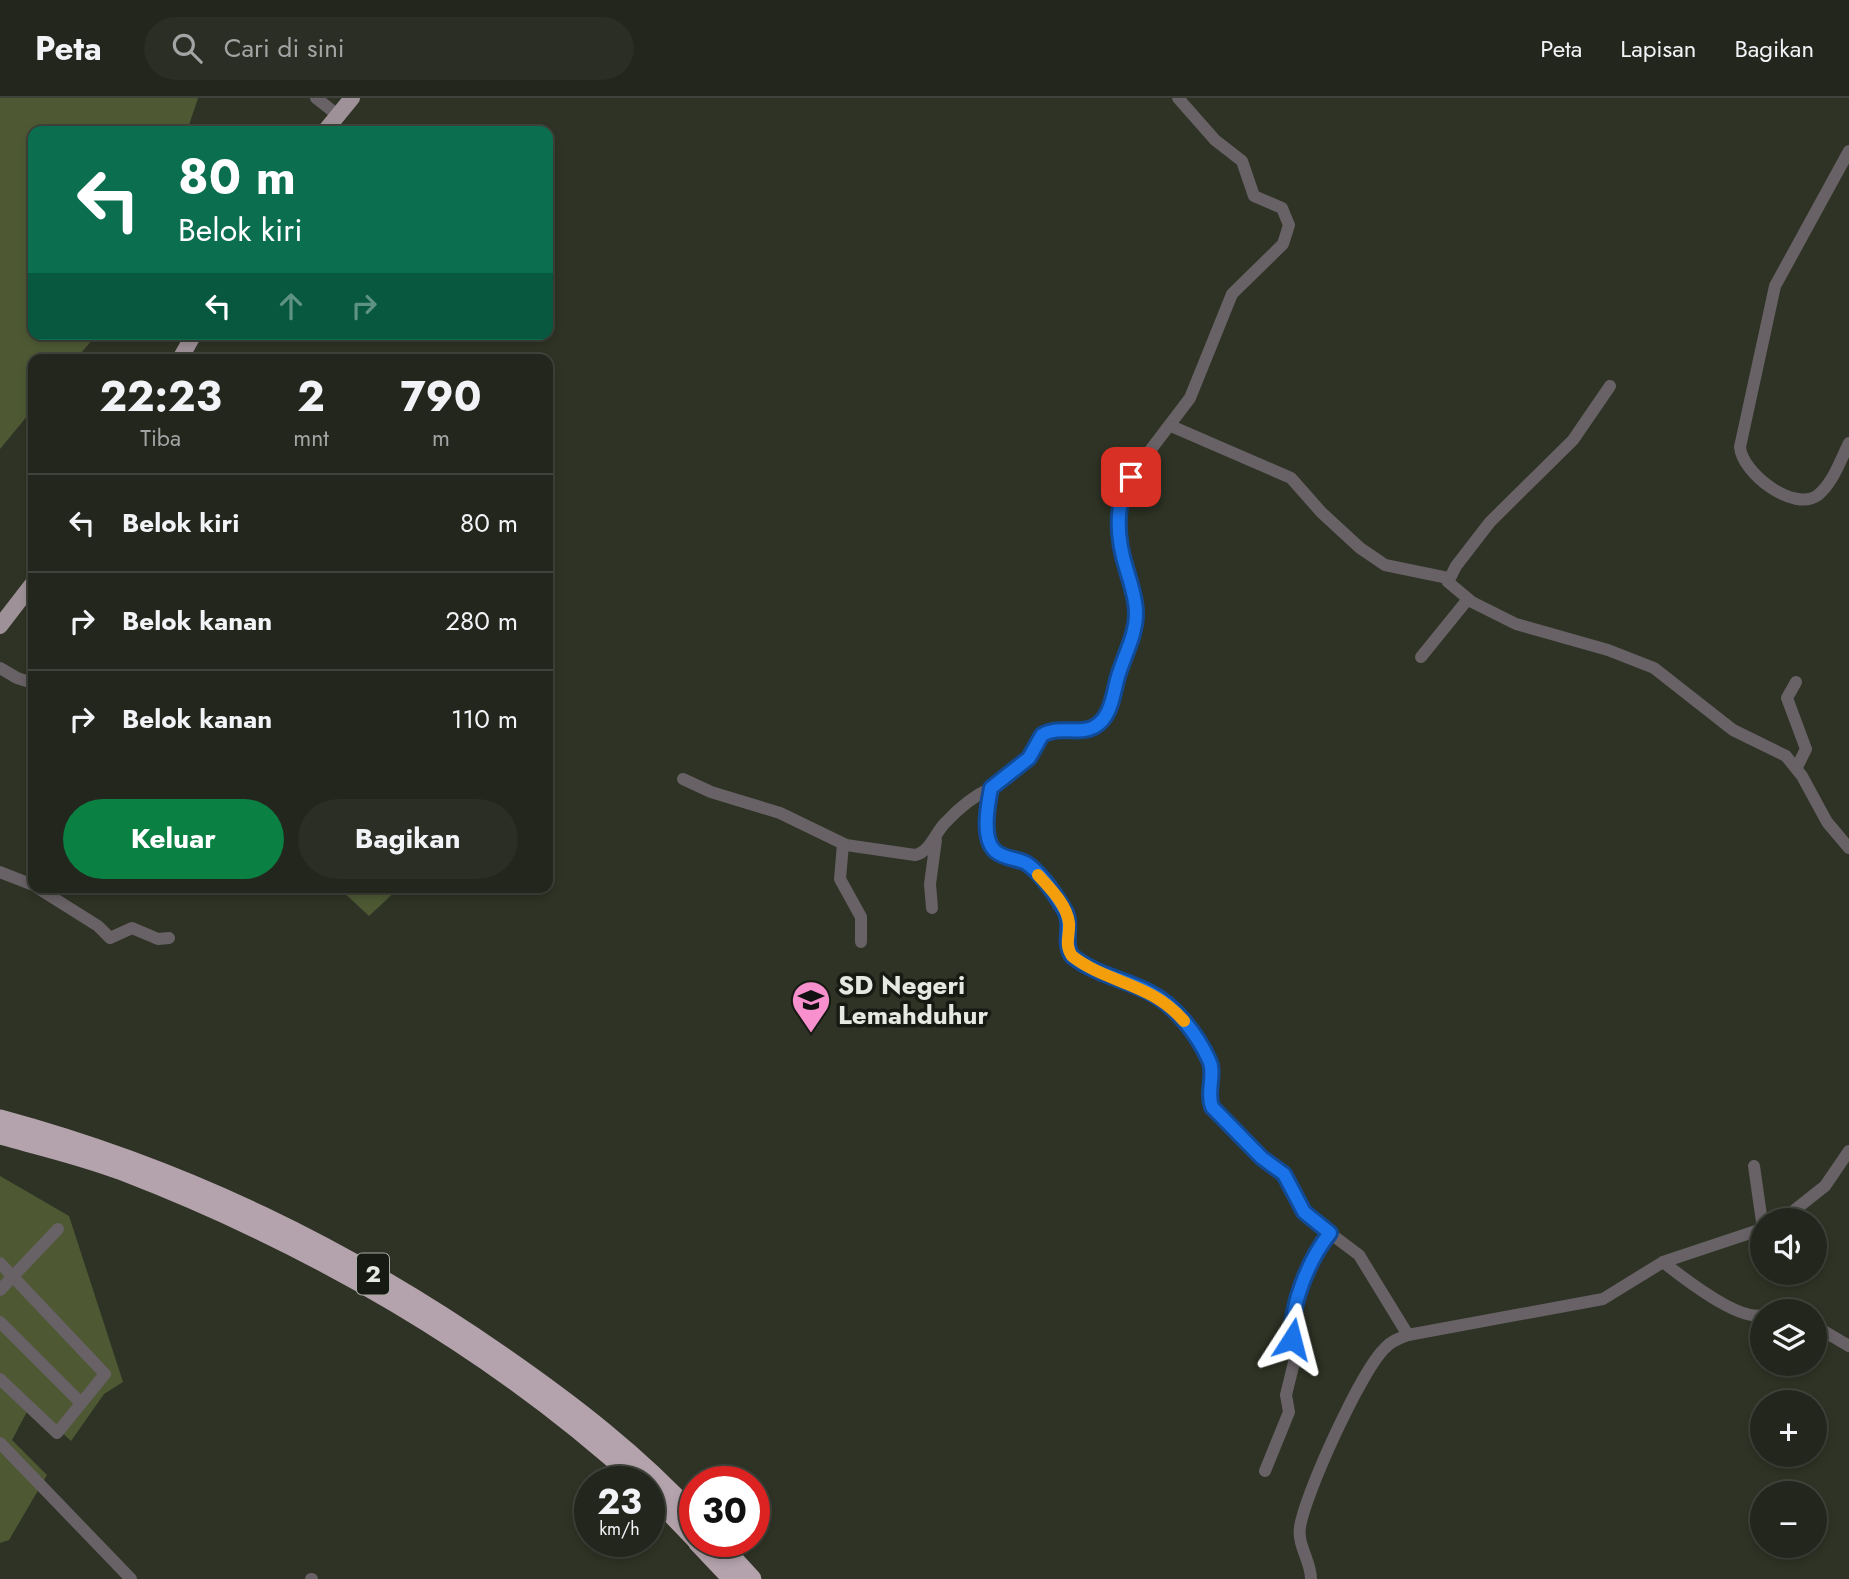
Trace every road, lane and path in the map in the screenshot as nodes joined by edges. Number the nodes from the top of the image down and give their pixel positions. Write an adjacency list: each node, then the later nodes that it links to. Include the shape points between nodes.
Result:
1 (316, 98): 4 (street)
2 (352, 98): 4 (main road)
3 (1178, 98): 8 (street, via 1242,161 1254,196 1283,208 1289,225 1279,249 1232,294 1190,398)
4 (339, 116): 5 (main road)
5 (330, 126)
6 (1849, 151): 9 (street, via 1775,286 1740,447 1745,464 1759,479 1804,500 1824,490)
7 (1610, 386): 10 (street, via 1573,440 1502,508)
8 (1171, 426): 10 (street, via 1291,478 1360,548 1385,565); 20 (street, via 1121,496 1122,556 1135,597 1136,619 1110,707 1092,728 1062,728 1042,735 1029,758)
9 (1849, 443)
10 (1448, 578): 12 (street)
11 (28, 590): 13 (main road)
12 (1468, 599): 14 (street); 18 (street, via 1522,626 1644,664 1733,730 1780,752)
13 (0, 626)
14 (1421, 657)
15 (0, 668): 16 (street)
16 (28, 681)
17 (1796, 682): 18 (street, via 1787,698 1806,749)
18 (1797, 767): 23 (street, via 1827,822)
19 (683, 779): 22 (street, via 780,813)
20 (991, 788): 21 (street, via 968,801); 37 (street, via 990,842 996,852 1027,864 1056,896 1069,920 1067,944 1072,956 1153,994 1180,1016 1210,1061 1212,1107 1284,1174 1304,1212)
21 (937, 832): 22 (street, via 924,852 915,855); 27 (street, via 930,884)
22 (843, 844): 29 (street, via 840,879 861,917)
23 (1849, 848)
24 (0, 872): 25 (street)
25 (28, 882)
26 (46, 893): 28 (street, via 110,938 132,928 158,939)
27 (932, 908)
28 (169, 938)
29 (861, 942)
30 (0, 1119): 53 (highway, 2, via 122,1156 231,1199 314,1241 436,1310 544,1385 624,1447)
31 (0, 1135): 51 (highway, 2, via 120,1170 307,1255 427,1323 534,1396)
32 (1849, 1151): 35 (street, via 1825,1186)
33 (1754, 1166): 34 (street)
34 (1760, 1208)
35 (1798, 1208)
36 (58, 1229): 41 (street)
37 (1330, 1233): 46 (street, via 1359,1255); 52 (street, via 1313,1256 1302,1285 1292,1331 1297,1350 1286,1395 1289,1412)
38 (1750, 1233): 39 (street)
39 (1663, 1262): 43 (street, via 1718,1299); 46 (street, via 1596,1300)
40 (0, 1263): 41 (street)
41 (14, 1276): 42 (street); 49 (street, via 105,1374)
42 (0, 1290)
43 (1750, 1314)
44 (0, 1322): 49 (street)
45 (1827, 1333): 47 (street)
46 (1408, 1335): 61 (street, via 1385,1348 1367,1373 1310,1495 1299,1529)
47 (1849, 1346)
48 (0, 1379): 49 (street, via 57,1433)
49 (81, 1403)
50 (0, 1443): 58 (street)
51 (621, 1466)
52 (1265, 1471)
53 (679, 1501)
54 (665, 1508): 55 (highway)
55 (679, 1522)
56 (712, 1557): 59 (highway)
57 (732, 1557): 60 (highway)
58 (131, 1579)
59 (732, 1579)
60 (752, 1579)
61 (1311, 1579)

